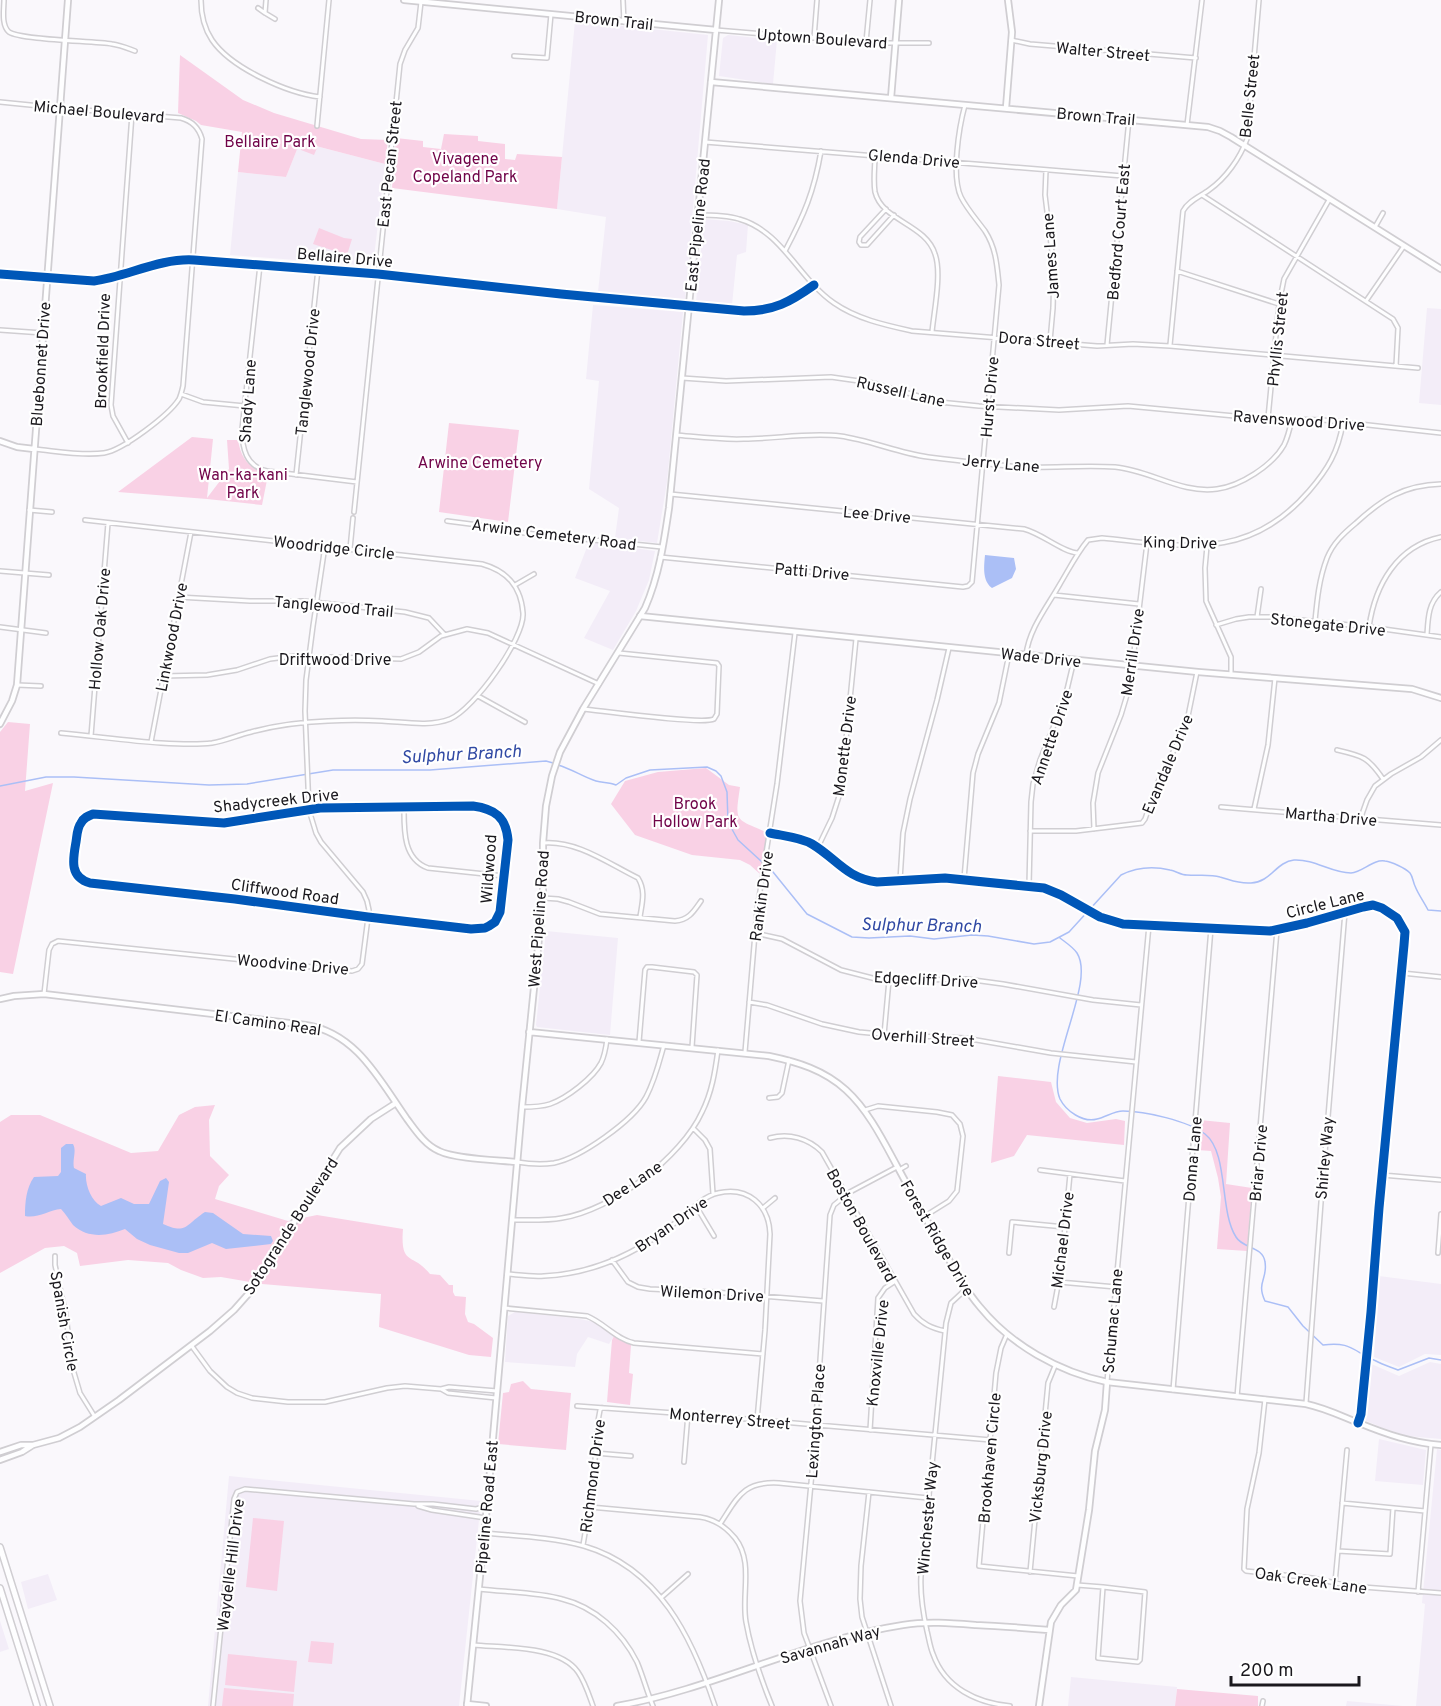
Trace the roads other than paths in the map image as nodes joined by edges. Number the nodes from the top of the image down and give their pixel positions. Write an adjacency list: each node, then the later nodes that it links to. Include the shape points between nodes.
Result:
1 (4, 0): 23 (street, via 4,21 10,32)
2 (68, 0): 23 (street, Bluebonnet Drive)
3 (201, 0): 32 (street, via 205,25 222,51 265,80)
4 (266, 0): 17 (street)
5 (329, 0): 32 (street)
6 (404, 0): 15 (street, Brown Trail)
7 (623, 0): 20 (street)
8 (719, 0): 21 (street, East Pipeline Road)
9 (817, 0): 22 (street)
10 (870, 0): 25 (street)
11 (899, 0): 26 (street)
12 (1008, 0): 24 (street)
13 (1202, 0): 30 (street)
14 (1259, 0): 43 (street, Belle Street)
15 (421, 1): 18 (street, Brown Trail); 65 (street, East Pecan Street, via 418,28 400,64)
16 (258, 8): 17 (street)
17 (264, 13): 19 (street)
18 (551, 14): 20 (street, Brown Trail); 29 (street, via 547,58)
19 (275, 19)
20 (624, 21): 21 (street, Brown Trail)
21 (716, 30): 22 (street, Uptown Boulevard); 31 (street, East Pipeline Road)
22 (814, 38): 25 (street, Uptown Boulevard)
23 (65, 40): 28 (street, via 112,44); 36 (street, Bluebonnet Drive)
24 (1011, 40): 30 (street, Walter Street); 37 (street)
25 (866, 42): 26 (street, Uptown Boulevard)
26 (896, 42): 27 (street, Uptown Boulevard); 33 (street)
27 (929, 43)
28 (135, 51)
29 (514, 56)
30 (1196, 58): 40 (street)
31 (711, 82): 33 (street, Brown Trail); 42 (street, East Pipeline Road)
32 (320, 97): 41 (street)
33 (891, 98): 35 (street, Brown Trail)
34 (0, 102): 36 (street, Michael Boulevard)
35 (965, 105): 37 (street, Brown Trail); 46 (street, Hurst Drive)
36 (60, 108): 38 (street, Michael Boulevard); 67 (street, Bluebonnet Drive)
37 (1006, 108): 39 (street, Brown Trail)
38 (132, 114): 59 (street, Michael Boulevard, via 181,118 191,122 201,135); 66 (street, Brookfield Drive)
39 (1129, 119): 40 (street, Brown Trail); 48 (street, Bedford Court East)
40 (1187, 125): 43 (street, Brown Trail, via 1220,131)
41 (317, 126)
42 (705, 142): 44 (street, Glenda Drive); 53 (street, East Pipeline Road)
43 (1244, 145): 49 (street, Belle Street, via 1225,176); 50 (street, Brown Trail)
44 (821, 151): 45 (street, Glenda Drive); 57 (street, via 809,204)
45 (875, 155): 46 (street, Glenda Drive); 51 (street, via 876,195)
46 (957, 162): 47 (street, Glenda Drive); 75 (street, Hurst Drive, via 961,196 990,241 997,261)
47 (1046, 170): 48 (street, Glenda Drive); 76 (street, James Lane, via 1045,195 1054,269)
48 (1123, 176): 77 (street, Bedford Court East)
49 (1202, 195): 58 (street); 63 (street, Belle Street, via 1183,211)
50 (1329, 200): 55 (street, Brown Trail); 58 (street, Phyllis Street)
51 (886, 209): 54 (street); 54 (street, via 860,237 861,245 867,245)
52 (1383, 213): 55 (street)
53 (697, 215): 57 (street, Dora Street, via 747,222 767,233); 71 (street, East Pipeline Road)
54 (894, 215): 73 (street, via 929,240 935,253 938,270)
55 (1374, 228): 56 (street, Brown Trail)
56 (1404, 246): 62 (street, Brown Trail); 69 (street)
57 (785, 251): 68 (street, Dora Street)
58 (1296, 256): 69 (street); 70 (street, Phyllis Street, via 1284,279)
59 (194, 260): 60 (street, Bellaire Drive); 66 (street, Bellaire Drive, via 171,261); 83 (street)
60 (260, 265): 61 (street, Bellaire Drive); 84 (street, Shady Lane)
61 (318, 269): 65 (street, Bellaire Drive); 96 (street, Tanglewood Drive)
62 (1441, 269)
63 (1177, 271): 70 (street); 78 (street, Belle Street)
64 (0, 274): 67 (street, Bellaire Drive)
65 (378, 274): 71 (street, Bellaire Drive); 97 (street, East Pecan Street)
66 (120, 276): 67 (street, Bellaire Drive, via 94,281); 93 (street, Brookfield Drive, via 111,405)
67 (47, 278): 74 (street, Bluebonnet Drive)
68 (814, 285): 71 (street, via 793,300 764,310); 73 (street, Dora Street, via 833,303 864,319)
69 (1366, 301): 80 (street, via 1397,323)
70 (1279, 304): 79 (street, Phyllis Street)
71 (688, 306): 82 (street, East Pipeline Road)
72 (0, 330): 74 (street)
73 (932, 332): 75 (street, Dora Street)
74 (43, 333): 94 (street, Bluebonnet Drive)
75 (995, 336): 76 (street, Dora Street); 85 (street, Hurst Drive)
76 (1050, 341): 77 (street, Dora Street)
77 (1107, 345): 78 (street, Dora Street)
78 (1170, 346): 79 (street, Dora Street)
79 (1274, 355): 80 (street, Dora Street); 87 (street, Phyllis Street)
80 (1396, 366): 81 (street, Dora Street)
81 (1418, 368)
82 (682, 378): 85 (street, Russell Lane, via 748,381 831,377 873,383 939,402); 91 (street, East Pipeline Road)
83 (181, 394): 84 (street, via 203,402); 93 (street, via 160,418)
84 (245, 406): 96 (street, Shady Lane, via 242,441 248,460 260,469)
85 (988, 407): 86 (street, Russell Lane); 95 (street, Hurst Drive)
86 (1156, 408): 87 (street, Ravenswood Drive)
87 (1268, 418): 88 (street, Ravenswood Drive)
88 (1292, 419): 89 (street, Ravenswood Drive); 95 (street, Jerry Lane, via 1284,444 1274,458 1244,480 1217,489 1185,487 1113,467)
89 (1343, 422): 90 (street, Ravenswood Drive); 113 (street, King Drive, via 1332,460 1295,506 1245,538)
90 (1441, 432)
91 (676, 435): 95 (street, Jerry Lane, via 744,440 840,436 918,455); 99 (street, East Pipeline Road)
92 (0, 441): 94 (street)
93 (128, 443): 94 (street, via 98,454)
94 (34, 449): 100 (street, Bluebonnet Drive)
95 (983, 463): 107 (street, Hurst Drive)
96 (296, 475): 97 (street, Shady Lane)
97 (357, 482): 102 (street, East Pecan Street)
98 (1441, 484): 131 (street, via 1422,485 1389,496 1342,535 1327,560 1318,590)
99 (670, 494): 107 (street, Lee Drive); 112 (street, East Pipeline Road)
100 (29, 510): 101 (street); 118 (street, Bluebonnet Drive)
101 (52, 512)
102 (354, 512)
103 (353, 518): 114 (street)
104 (85, 520): 106 (street, Woodridge Circle)
105 (447, 521): 112 (street, Arwine Cemetery Road, via 515,532)
106 (108, 523): 108 (street, Woodridge Circle); 164 (street, Hollow Oak Drive)
107 (977, 524): 115 (street, Lee Drive, via 1032,531 1069,552); 122 (street, Hurst Drive, via 972,582)
108 (191, 531): 111 (street, Woodridge Circle); 126 (street, Linkwood Drive)
109 (1441, 537): 134 (street, via 1411,549 1392,566 1376,598)
110 (1147, 543): 113 (street, King Drive); 115 (street, King Drive, via 1092,539); 128 (street, Merrill Drive)
111 (325, 546): 114 (street, Woodridge Circle); 127 (street, Woodvine Drive)
112 (662, 546): 116 (street, East Pipeline Road)
113 (1207, 546): 132 (street, via 1206,602)
114 (350, 549): 121 (street, Woodridge Circle, via 482,564 499,570)
115 (1079, 553): 125 (street, King Drive)
116 (660, 557): 122 (street, Patti Drive); 129 (street, West Pipeline Road, via 651,594)
117 (0, 571): 118 (street)
118 (25, 573): 120 (street); 135 (street, Bluebonnet Drive)
119 (534, 574): 121 (street)
120 (49, 575)
121 (514, 585): 142 (street, via 523,617)
122 (963, 586)
123 (1260, 589): 130 (street)
124 (1441, 592): 139 (street, via 1429,612)
125 (1054, 595): 128 (street); 146 (street, King Drive, via 1031,634)
126 (178, 597): 127 (street, Tanglewood Trail); 152 (street, Linkwood Drive)
127 (316, 602): 138 (street, Tanglewood Trail, via 419,614); 147 (street, Woodvine Drive)
128 (1139, 604): 149 (street, Merrill Drive)
129 (640, 616): 137 (street, Wade Drive); 144 (street, West Pipeline Road)
130 (1257, 617): 131 (street, Stonegate Drive); 132 (street, Stonegate Drive)
131 (1315, 621): 134 (street, Stonegate Drive)
132 (1216, 625): 151 (street, via 1231,657)
133 (0, 627): 135 (street)
134 (1369, 627): 139 (street, Stonegate Drive)
135 (21, 629): 136 (street); 155 (street, Bluebonnet Drive)
136 (46, 633)
137 (795, 633): 141 (street, Wade Drive); 178 (street, Rankin Drive)
138 (445, 634): 142 (street, Driftwood Drive, via 466,629 482,631); 147 (street, Driftwood Drive, via 401,659)
139 (1427, 635): 140 (street, Stonegate Drive)
140 (1441, 637)
141 (856, 639): 143 (street, Wade Drive); 180 (street, Monette Drive, via 841,790)
142 (513, 644): 154 (street, Driftwood Drive); 157 (street)
143 (949, 648): 145 (street, Wade Drive); 183 (street, via 903,833)
144 (618, 653): 154 (street, West Pipeline Road); 159 (street, via 717,663 714,719 682,720)
145 (1009, 654): 146 (street, Wade Drive); 184 (street, via 999,703 973,773)
146 (1026, 655): 148 (street, Wade Drive)
147 (309, 656): 152 (street, Driftwood Drive, via 278,658 207,675); 160 (street, Woodvine Drive)
148 (1074, 660): 149 (street, Wade Drive); 177 (street, Annette Drive, via 1065,698 1035,777)
149 (1133, 666): 150 (street, Wade Drive); 176 (street, Merrill Drive, via 1121,715 1098,773)
150 (1198, 672): 151 (street, Wade Drive); 176 (street, Evandale Drive, via 1186,726 1143,822)
151 (1231, 675): 153 (street, Wade Drive)
152 (163, 676): 166 (street, Linkwood Drive)
153 (1275, 678): 158 (street, Wade Drive, via 1412,689); 172 (street, via 1268,745)
154 (598, 684): 159 (street, West Pipeline Road)
155 (17, 685): 156 (street); 162 (street, Bluebonnet Drive)
156 (41, 686)
157 (478, 696): 160 (street, via 459,714 435,723); 161 (street)
158 (1441, 698)
159 (583, 709): 179 (street, West Pipeline Road, via 552,776)
160 (304, 722): 166 (street, via 211,743); 171 (street, Woodvine Drive)
161 (525, 722)
162 (0, 724)
163 (62, 733): 164 (street)
164 (91, 736): 166 (street)
165 (1441, 740): 168 (street)
166 (151, 742)
167 (1337, 750): 168 (street, via 1361,756)
168 (1383, 780): 174 (street, via 1372,789)
169 (1221, 807): 172 (street, Martha Drive)
170 (405, 808): 171 (street, Shadycreek Drive); 173 (street, Shadycreek Drive, via 473,806); 182 (street, via 407,847 423,867)
171 (309, 810): 181 (street, Shadycreek Drive, via 224,823 93,814 82,821 77,833 73,863); 189 (street, Woodvine Drive, via 321,842 363,892)
172 (1254, 810): 174 (street, Martha Drive)
173 (496, 813): 182 (street, Wildwood, via 507,832)
174 (1361, 818): 175 (street, Martha Drive)
175 (1441, 825)
176 (1094, 829): 177 (street)
177 (1030, 831): 185 (street, Annette Drive)
178 (770, 833): 180 (street, Circle Lane, via 805,841); 195 (street, Rankin Drive)
179 (543, 843): 186 (street, West Pipeline Road); 190 (street, via 574,846 638,878 643,891)
180 (817, 848): 183 (street, Circle Lane, via 862,879)
181 (78, 876): 189 (street, Cliffwood Road, via 90,883)
182 (504, 876): 192 (street, Wildwood, via 500,912)
183 (900, 880): 184 (street, Circle Lane)
184 (964, 880): 185 (street, Circle Lane)
185 (1029, 886): 191 (street, Circle Lane, via 1052,891 1114,922)
186 (543, 898): 190 (street, via 558,899 600,914); 203 (street, West Pipeline Road)
187 (701, 901): 190 (street, via 682,920)
188 (1345, 912): 194 (street, Circle Lane); 196 (street, Circle Lane, via 1373,905 1397,918 1404,932); 262 (street, Shirley Way)
189 (368, 917): 192 (street, Cliffwood Road, via 471,929); 199 (street, Woodvine Drive, via 363,959 359,968 352,971 58,941 49,950)
190 (640, 917)
191 (1149, 925): 193 (street, Circle Lane); 202 (street, Schumac Lane)
192 (489, 926)
193 (1211, 928): 194 (street, Circle Lane); 257 (street, Donna Lane)
194 (1277, 930): 259 (street, Briar Drive)
195 (755, 933): 198 (street, Edgecliff Drive, via 782,939 841,970); 201 (street, Rankin Drive)
196 (1402, 973): 197 (street); 224 (street, Circle Lane)
197 (1441, 977)
198 (889, 980): 202 (street, Edgecliff Drive, via 966,979); 204 (street)
199 (44, 994): 200 (street, El Camino Real); 214 (street, El Camino Real, via 322,1028 349,1044)
200 (0, 999)
201 (749, 1002): 204 (street, Overhill Street, via 822,1024); 210 (street, Rankin Drive)
202 (1141, 1005): 212 (street, Schumac Lane)
203 (529, 1032): 205 (street, Forest Ridge Drive); 215 (street, West Pipeline Road)
204 (884, 1035): 212 (street, Overhill Street, via 965,1038 1062,1055)
205 (607, 1039): 206 (street, Forest Ridge Drive); 215 (street, via 601,1064 573,1091 548,1105)
206 (639, 1042): 207 (street, Forest Ridge Drive); 208 (street, via 645,970 652,967 697,975)
207 (664, 1045): 208 (street, Forest Ridge Drive); 219 (street, via 646,1097 614,1130 561,1161)
208 (692, 1047): 209 (street, Forest Ridge Drive)
209 (718, 1050): 210 (street, Forest Ridge Drive); 217 (street, Dee Lane, via 710,1095)
210 (745, 1053): 211 (street, Forest Ridge Drive)
211 (789, 1060): 213 (street, via 782,1094); 216 (street, Forest Ridge Drive, via 826,1075)
212 (1136, 1062): 226 (street, Schumac Lane)
213 (769, 1098)
214 (396, 1103): 219 (street, El Camino Real, via 417,1133 439,1151); 252 (street, Sotogrande Boulevard, via 371,1119 340,1148 260,1277 241,1301)
215 (522, 1107): 219 (street, West Pipeline Road)
216 (864, 1111): 221 (street, Forest Ridge Drive); 233 (street, via 878,1106 936,1112 952,1115 960,1124 963,1136 957,1191)
217 (693, 1128): 227 (street, via 710,1149); 234 (street, Dee Lane, via 657,1168 602,1204 562,1218)
218 (770, 1138): 228 (street, Boston Boulevard, via 788,1136 812,1143 822,1152)
219 (517, 1162): 234 (street, West Pipeline Road)
220 (906, 1166): 221 (street, Lexington Place)
221 (898, 1169): 228 (street, Lexington Place); 233 (street, Forest Ridge Drive)
222 (1040, 1170): 223 (street)
223 (1070, 1174): 226 (street); 235 (street, Michael Drive)
224 (1382, 1175): 225 (street); 268 (street, Circle Lane)
225 (1441, 1180)
226 (1125, 1181): 244 (street, Schumac Lane)
227 (713, 1194): 230 (street, Bryan Drive); 231 (street, Bryan Drive, via 741,1193)
228 (847, 1195): 242 (street, Boston Boulevard); 247 (street, Lexington Place, via 834,1205 830,1215)
229 (775, 1198): 231 (street)
230 (696, 1206): 236 (street); 240 (street, Bryan Drive, via 647,1244)
231 (763, 1208): 246 (street, via 770,1234)
232 (1441, 1214): 238 (street)
233 (925, 1216): 245 (street, Forest Ridge Drive)
234 (512, 1220): 241 (street, West Pipeline Road)
235 (1065, 1227): 237 (street, via 1012,1222); 243 (street, Michael Drive)
236 (714, 1236)
237 (1009, 1253)
238 (1438, 1253)
239 (55, 1256): 266 (street, Spanish Circle, via 72,1366 80,1393)
240 (612, 1260): 241 (street, Bryan Drive, via 565,1274); 246 (street, Wilemon Drive, via 628,1281 638,1287)
241 (507, 1274): 249 (street, West Pipeline Road)
242 (894, 1282): 250 (street, Boston Boulevard, via 922,1323); 270 (street, Knoxville Drive, via 878,1298)
243 (1059, 1282): 244 (street); 248 (street, Michael Drive)
244 (1116, 1287): 255 (street, Schumac Lane)
245 (966, 1289): 250 (street, Winchester Way, via 951,1303); 251 (street, Forest Ridge Drive)
246 (767, 1296): 247 (street, Wilemon Drive); 253 (street)
247 (824, 1301): 269 (street, Lexington Place)
248 (1054, 1307)
249 (504, 1308): 253 (street, via 587,1316 634,1342); 258 (street, Pipeline Road East)
250 (945, 1331): 271 (street, Winchester Way)
251 (1007, 1334): 254 (street, Forest Ridge Drive); 272 (street, Brookhaven Circle, via 997,1365)
252 (191, 1345): 256 (street, via 227,1387 250,1398 307,1403 405,1386); 266 (street, Sotogrande Boulevard)
253 (763, 1354): 267 (street)
254 (1056, 1364): 255 (street, Forest Ridge Drive); 297 (street, Vicksburg Drive, via 1048,1383)
255 (1107, 1382): 257 (street, Forest Ridge Drive); 299 (street, Schumac Lane)
256 (441, 1389): 258 (street); 260 (street)
257 (1173, 1390): 259 (street, Forest Ridge Drive)
258 (497, 1391): 260 (street, Pipeline Road East)
259 (1237, 1397): 261 (street, Forest Ridge Drive)
260 (496, 1398): 287 (street, Pipeline Road East)
261 (1265, 1399): 262 (street, Forest Ridge Drive); 300 (street, Oak Creek Lane, via 1247,1509 1245,1569)
262 (1306, 1404): 268 (street, Forest Ridge Drive)
263 (577, 1406): 264 (street, Monterrey Street)
264 (602, 1408): 265 (street, Monterrey Street); 278 (street, Richmond Drive)
265 (688, 1414): 267 (street, Monterrey Street); 281 (street)
266 (95, 1417): 274 (street, Sotogrande Boulevard, via 59,1438)
267 (756, 1420): 269 (street, Monterrey Street)
268 (1358, 1423): 273 (street, Forest Ridge Drive)
269 (815, 1425): 270 (street, Monterrey Street); 282 (street, Lexington Place)
270 (870, 1430): 271 (street, Monterrey Street)
271 (934, 1436): 272 (street, Monterrey Street); 284 (street, Winchester Way)
272 (991, 1440): 297 (street, Brookhaven Circle, via 979,1564)
273 (1431, 1444): 275 (street, Forest Ridge Drive); 290 (street)
274 (33, 1445): 277 (street, Sotogrande Boulevard); 280 (street, Sotogrande Boulevard)
275 (1441, 1445)
276 (1347, 1450): 285 (street)
277 (0, 1452)
278 (595, 1453): 279 (street); 288 (street, Richmond Drive)
279 (631, 1456)
280 (0, 1460)
281 (684, 1462)
282 (811, 1486): 283 (street); 292 (street, via 766,1482 755,1485 739,1496); 314 (street, Lexington Place, via 800,1601)
283 (869, 1492): 284 (street); 312 (street, via 860,1588)
284 (928, 1498): 310 (street, Winchester Way, via 920,1583)
285 (1342, 1503): 289 (street); 296 (street)
286 (414, 1504): 287 (street, Waydelle Hill Drive, via 476,1509); 291 (street, Waydelle Hill Drive); 323 (street, Waydelle Hill Drive, via 245,1489 237,1492)
287 (487, 1506): 291 (street, Pipeline Road East)
288 (590, 1507): 292 (street, via 700,1516); 294 (street, Richmond Drive)
289 (1394, 1508): 290 (street); 296 (street, via 1390,1554)
290 (1425, 1510): 305 (street)
291 (486, 1518): 293 (street, Pipeline Road East)
292 (720, 1524): 315 (street, via 739,1542 745,1555 744,1613)
293 (484, 1533): 294 (street); 304 (street, Pipeline Road East)
294 (583, 1546): 307 (street, via 630,1569)
295 (0, 1547): 308 (main road)
296 (1338, 1551): 300 (street)
297 (1029, 1572): 299 (street)
298 (688, 1574): 307 (street)
299 (1078, 1576): 301 (street, Schumac Lane)
300 (1335, 1583): 305 (street, Oak Creek Lane)
301 (1077, 1585): 302 (street); 311 (street, via 1075,1593 1053,1616)
302 (1103, 1587): 302 (street, via 1145,1592 1138,1662 1098,1659)
303 (0, 1588): 309 (main road)
304 (479, 1589): 313 (street, Pipeline Road East); 317 (street, via 563,1599 596,1614 625,1643 637,1662)
305 (1418, 1592): 306 (street, Oak Creek Lane)
306 (1441, 1593)
307 (662, 1598): 316 (street, via 685,1634)
308 (21, 1614): 309 (main road); 322 (main road)
309 (9, 1618): 321 (main road)
310 (925, 1622): 311 (street, Savannah Way); 312 (street, Savannah Way); 318 (street, Winchester Way, via 933,1655 947,1678 960,1690)
311 (1049, 1630): 334 (street)
312 (867, 1632): 314 (street, Savannah Way); 331 (street)
313 (473, 1645): 320 (street, Pipeline Road East); 325 (street, via 550,1653 566,1659 582,1678)
314 (810, 1648): 315 (street, Savannah Way); 330 (street, Lexington Place)
315 (757, 1665): 316 (street, Savannah Way); 329 (street)
316 (706, 1682): 317 (street, Savannah Way); 328 (street)
317 (650, 1699): 326 (street, Savannah Way); 327 (street)
318 (983, 1701): 332 (street); 333 (street, Winchester Way)
319 (1263, 1701): 335 (street)
320 (467, 1705): 324 (street)
321 (38, 1706)
322 (50, 1706)
323 (213, 1706)
324 (486, 1706)
325 (593, 1706)
326 (616, 1706)
327 (652, 1706)
328 (715, 1706)
329 (772, 1706)
330 (831, 1706)
331 (891, 1706)
332 (981, 1706)
333 (1010, 1706)
334 (1039, 1706)
335 (1262, 1706)

